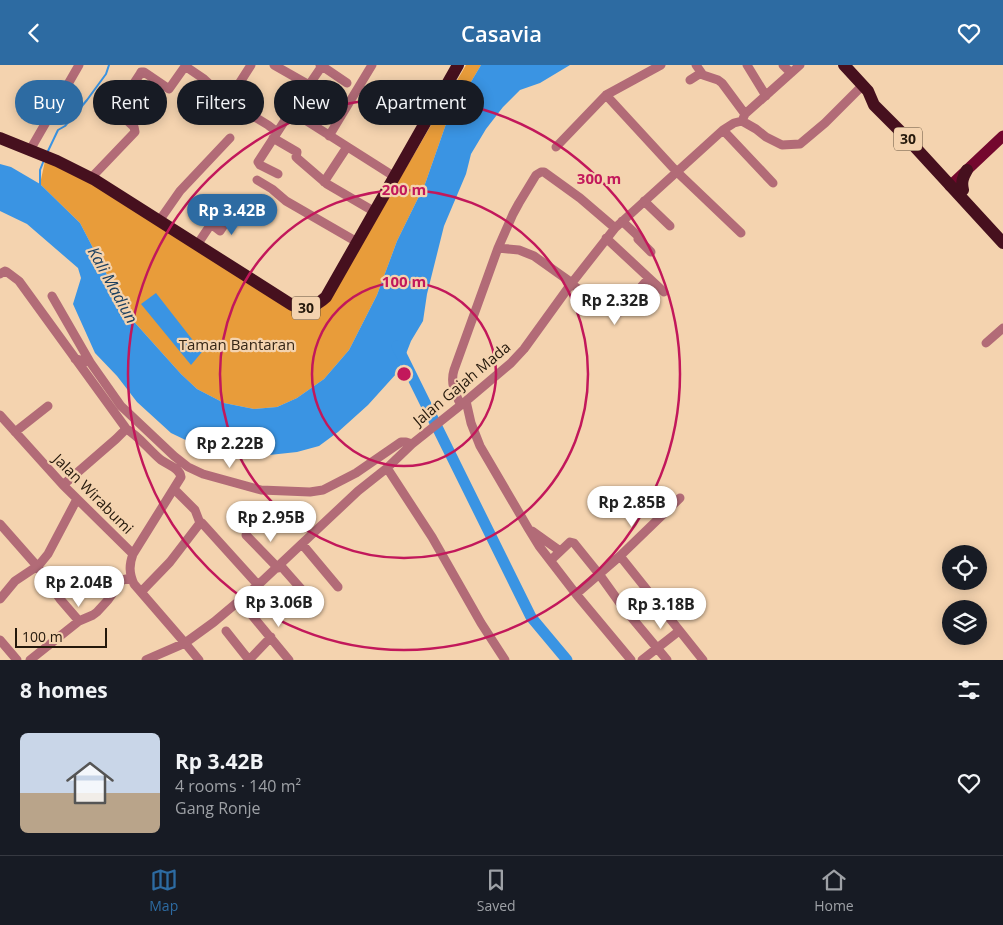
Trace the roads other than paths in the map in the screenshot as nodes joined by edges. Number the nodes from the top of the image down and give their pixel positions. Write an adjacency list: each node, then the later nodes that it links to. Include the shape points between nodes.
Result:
1 (79, 65): 36 (street)
2 (251, 65): 16 (street)
3 (274, 65): 17 (street)
4 (372, 65): 30 (street)
5 (458, 65): 41 (highway, 30)
6 (661, 65): 22 (street)
7 (747, 65): 23 (street)
8 (783, 65): 14 (street)
9 (800, 65): 14 (street, Jalan Gajah Mada)
10 (185, 66): 15 (street); 42 (street, via 169,89 141,72 118,110 135,132)
11 (321, 66): 18 (street); 19 (street)
12 (849, 67): 21 (highway, 30)
13 (698, 69): 20 (street); 24 (street, via 705,76 720,81)
14 (791, 73): 23 (street, Jalan Gajah Mada)
15 (205, 80)
16 (241, 80)
17 (300, 80)
18 (312, 80)
19 (342, 80)
20 (690, 80)
21 (866, 88): 24 (street, via 800,144 782,145 766,137); 45 (highway, 30, via 881,99)
22 (606, 95): 35 (street); 39 (street)
23 (766, 96): 24 (street, Jalan Gajah Mada)
24 (744, 118): 28 (street, Jalan Gajah Mada)
25 (264, 123): 29 (street)
26 (282, 125): 29 (street)
27 (312, 125): 30 (street)
28 (723, 130): 39 (street, Jalan Gajah Mada); 44 (street)
29 (275, 135): 37 (street, via 258,160); 43 (street, via 297,152 296,157)
30 (329, 136): 34 (street)
31 (1003, 136): 38 (main road)
32 (230, 137): 49 (street, via 180,191)
33 (0, 138): 36 (highway, 30)
34 (347, 147): 41 (street); 43 (street)
35 (556, 147)
36 (33, 151): 42 (highway, 30)
37 (265, 168): 40 (street); 56 (street, via 255,182 272,189 286,201)
38 (967, 170): 45 (highway, via 962,187)
39 (676, 171): 46 (street, Jalan Gajah Mada); 53 (street)
40 (278, 174)
41 (395, 177): 48 (highway, 30)
42 (91, 178): 49 (highway, 30)
43 (324, 182): 48 (street)
44 (773, 183)
45 (956, 186): 54 (highway, 30); 57 (highway, 30)
46 (644, 201): 50 (street, Jalan Gajah Mada); 51 (street)
47 (229, 208): 58 (street, via 218,220 224,225 220,231 211,224)
48 (375, 212): 56 (highway, 30)
49 (159, 221): 58 (highway, 30)
50 (622, 221): 52 (street, Jalan Gajah Mada); 60 (street)
51 (670, 226)
52 (614, 228): 55 (street, Jalan Gajah Mada); 59 (street, via 580,198 541,172 519,203)
53 (741, 233)
54 (1003, 233)
55 (606, 238): 62 (street); 63 (street, Jalan Gajah Mada)
56 (358, 242): 58 (highway, 30, via 326,297 312,307 302,308 292,305)
57 (1003, 243)
58 (197, 245)
59 (498, 248): 63 (street, via 519,250 534,256); 70 (street, via 452,377 454,392)
60 (651, 252)
61 (0, 274): 68 (street, via 5,271 19,281)
62 (649, 278): 63 (street, via 617,315); 64 (street)
63 (572, 284): 70 (street, Jalan Gajah Mada, via 524,349)
64 (664, 292)
65 (52, 296): 69 (street)
66 (1003, 328): 67 (street)
67 (986, 343)
68 (75, 359): 69 (street); 73 (street)
69 (90, 362): 75 (street, via 121,406 188,467 261,490 323,490 356,473 401,442)
70 (464, 403): 75 (street, Jalan Gajah Mada); 83 (street, via 480,446)
71 (48, 406): 74 (street)
72 (0, 415): 74 (street, Jalan Wirabumi)
73 (125, 429): 77 (street); 78 (street, via 179,471 181,477)
74 (15, 432): 77 (street, Jalan Wirabumi)
75 (413, 444): 76 (street, Jalan Gajah Mada)
76 (387, 468): 85 (street, Jalan Gajah Mada); 114 (street)
77 (64, 485): 80 (street, Jalan Wirabumi)
78 (174, 489): 81 (street, via 195,510); 87 (street)
79 (680, 498): 88 (street)
80 (78, 499): 87 (street, Jalan Wirabumi); 90 (street, via 48,554)
81 (200, 523): 94 (street); 96 (street, via 170,562)
82 (0, 524): 90 (street)
83 (528, 527): 86 (street); 89 (street)
84 (246, 535): 91 (street)
85 (302, 544): 91 (street, Jalan Gajah Mada); 95 (street)
86 (560, 551): 89 (street); 92 (street, via 572,542)
87 (133, 554): 93 (street, Jalan Wirabumi, via 129,565)
88 (620, 556): 92 (street); 103 (street)
89 (551, 560): 97 (street)
90 (37, 566): 98 (street, via 15,581); 101 (street)
91 (279, 566): 94 (street, Jalan Gajah Mada); 99 (street)
92 (599, 574): 97 (street); 107 (street)
93 (132, 578): 96 (street); 101 (street, via 122,580 97,611)
94 (258, 585): 106 (street, Jalan Gajah Mada)
95 (338, 587)
96 (141, 592): 106 (street)
97 (576, 594): 115 (street)
98 (0, 599)
99 (318, 608)
100 (250, 613): 104 (street)
101 (79, 621): 109 (street)
102 (226, 631): 112 (street)
103 (679, 631): 107 (street); 118 (street)
104 (271, 637): 112 (street); 113 (street)
105 (0, 640): 108 (street)
106 (186, 643): 110 (street, Jalan Gajah Mada); 111 (street)
107 (657, 648): 116 (street); 117 (street)
108 (17, 660)
109 (30, 660)
110 (146, 660)
111 (199, 660)
112 (249, 660)
113 (289, 660)
114 (505, 660)
115 (631, 660)
116 (642, 660)
117 (667, 660)
118 (703, 660)

